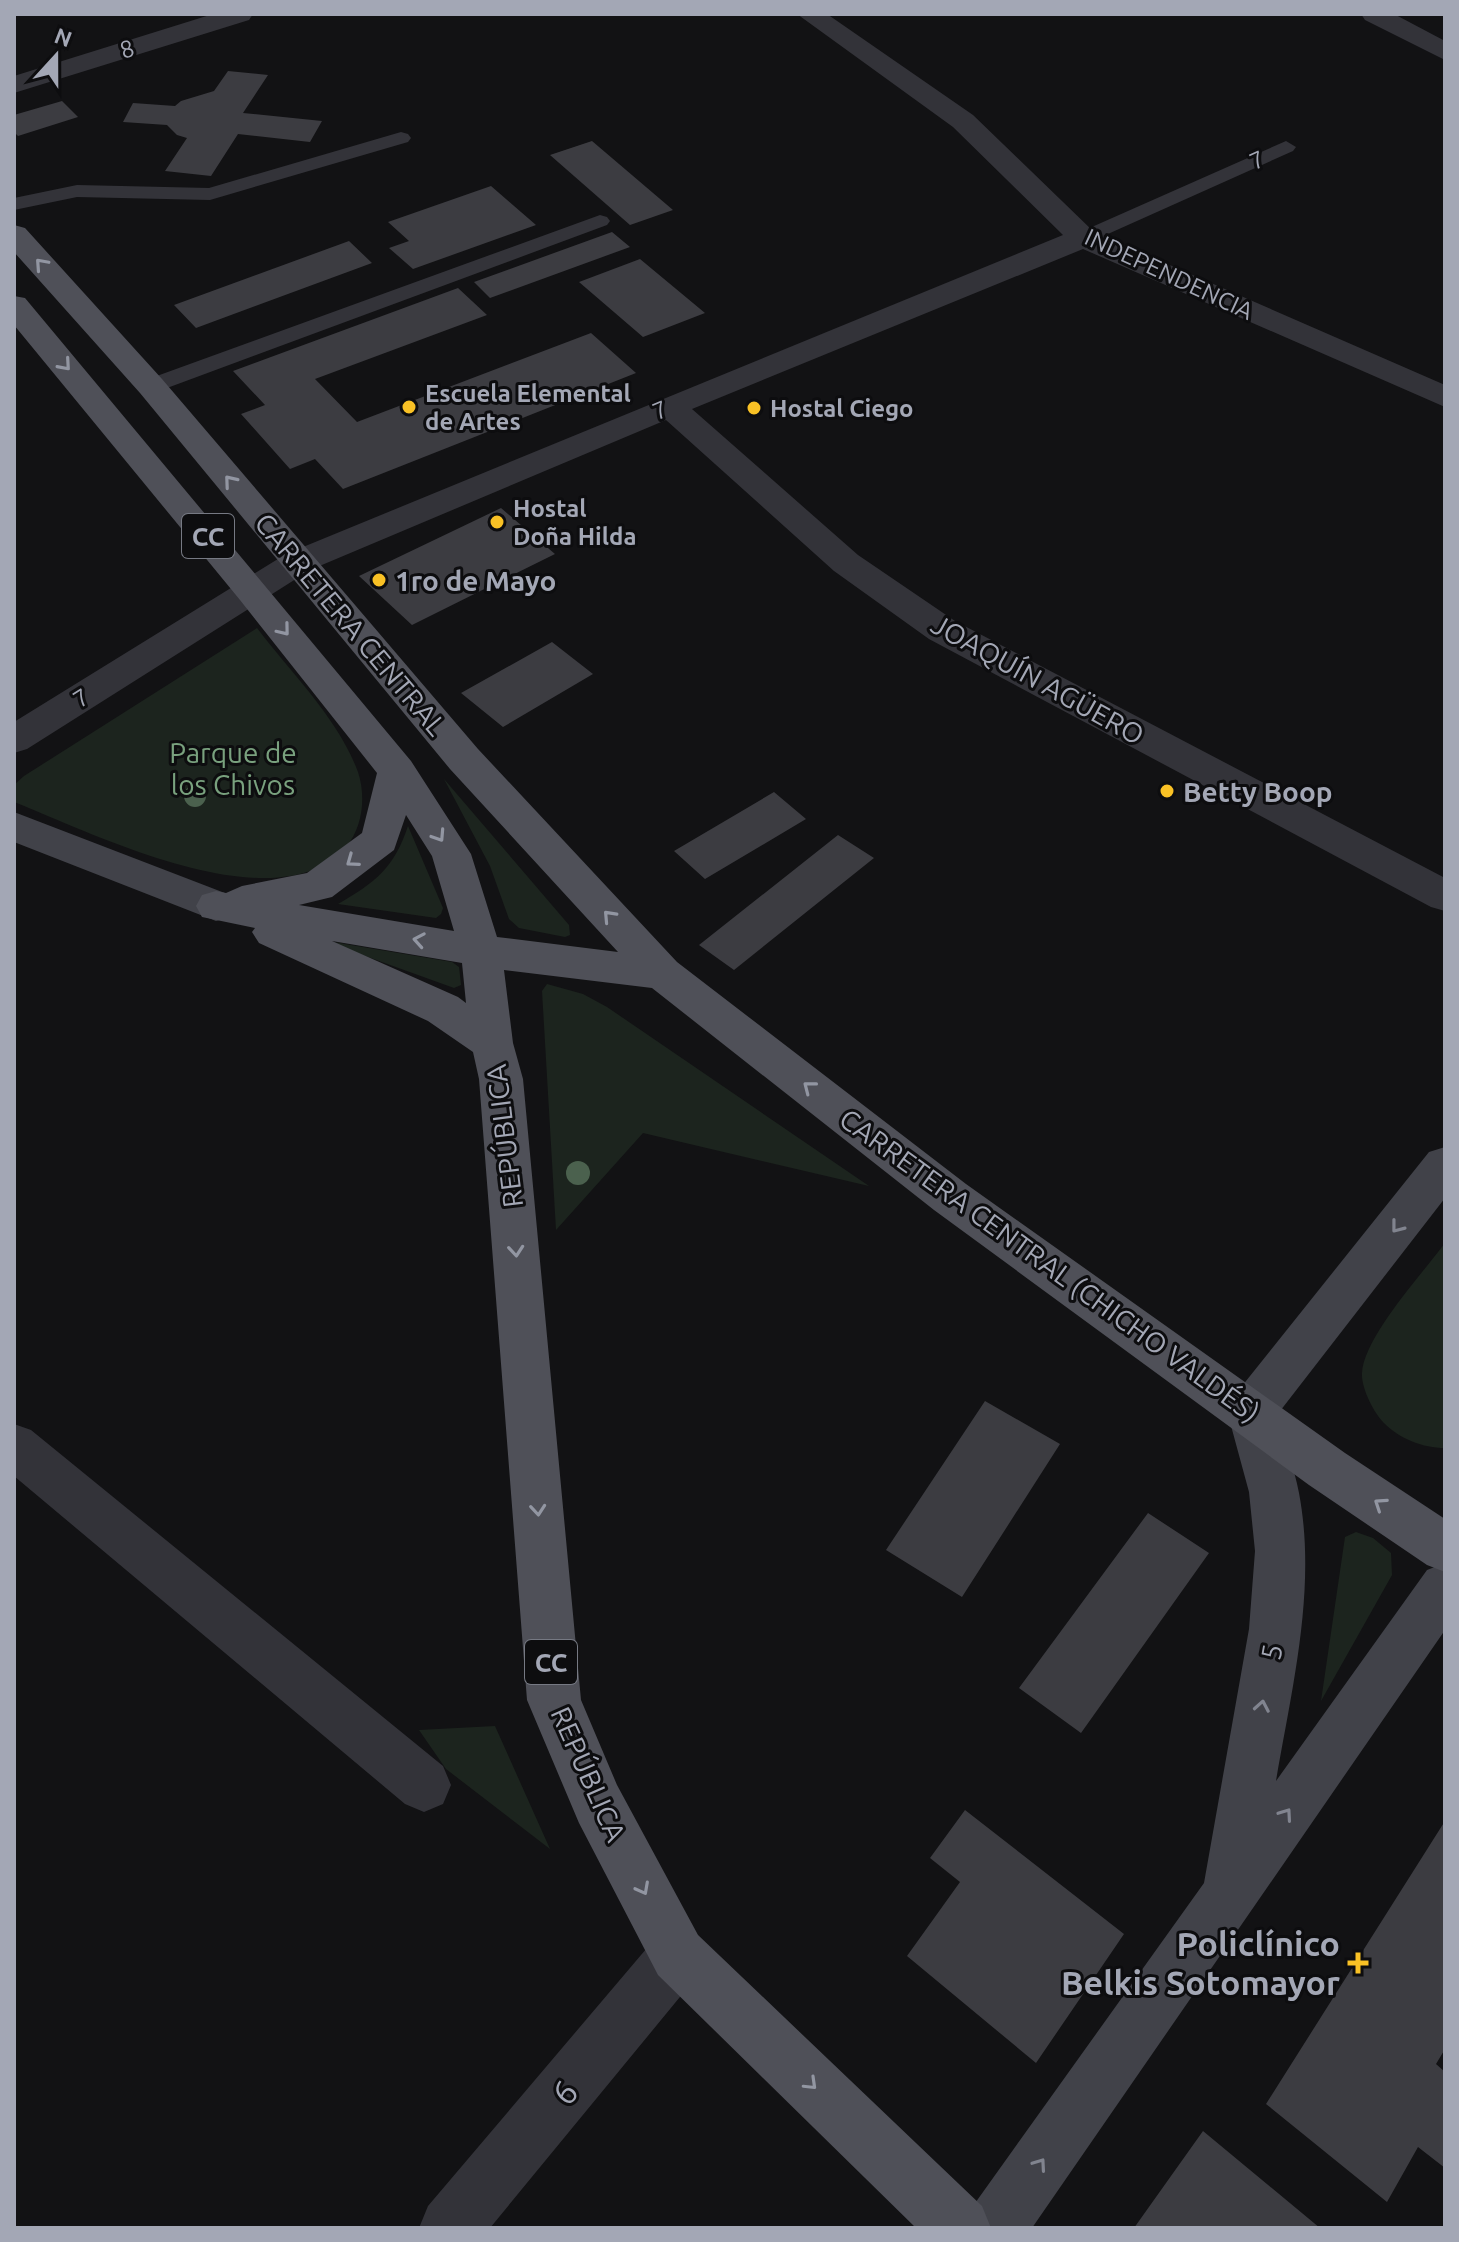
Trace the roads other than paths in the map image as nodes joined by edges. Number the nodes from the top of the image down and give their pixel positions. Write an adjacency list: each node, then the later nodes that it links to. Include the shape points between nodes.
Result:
1 (240, 14): 5 (street, 8)
2 (810, 14): 11 (street, INDEPENDENCIA, via 963,121)
3 (1374, 14): 4 (street)
4 (1445, 52)
5 (14, 85)
6 (401, 138): 8 (lane, via 210,194 77,191)
7 (1286, 147): 11 (lane, 7)
8 (14, 204)
9 (600, 221): 13 (lane)
10 (14, 234): 13 (main road, CARRETERA CENTRAL / CC, one-way to 10)
11 (1083, 238): 14 (street, INDEPENDENCIA); 15 (street, 7)
12 (14, 305): 17 (main road, CARRETERA CENTRAL / CC, one-way to 17)
13 (151, 386): 16 (main road, CARRETERA CENTRAL / CC, one-way to 13)
14 (1445, 397)
15 (670, 406): 16 (street, 7); 21 (street, JOAQUÍN AGÜERO, via 846,563 942,630)
16 (298, 562): 17 (street, 7); 24 (main road, CARRETERA CENTRAL / CC, one-way to 16, via 464,759)
17 (253, 592): 18 (street, 7); 19 (main road, CARRETERA CENTRAL / CC, one-way to 19)
18 (14, 740)
19 (397, 771): 22 (main road, one-way to 22, via 380,840 318,886); 23 (main road, CARRETERA CENTRAL / CC, one-way to 23, via 451,854)
20 (14, 826): 22 (street)
21 (1445, 896)
22 (216, 906): 23 (main road, one-way to 22); 25 (main road, via 443,1009)
23 (481, 951): 24 (main road); 25 (main road, REPÚBLICA / CC)
24 (662, 973): 27 (main road, CARRETERA CENTRAL (CHICHO VALDÉS) / CC, one-way to 24, via 950,1197)
25 (492, 1043): 33 (main road, REPÚBLICA / CC, one-way to 33, via 501,1079 554,1700 598,1804)
26 (1445, 1165): 27 (street, one-way to 27)
27 (1251, 1411): 29 (main road, CARRETERA CENTRAL (CHICHO VALDÉS) / CC, one-way to 27); 32 (street, 5, one-way to 27, via 1275,1629 1280,1551 1274,1492)
28 (14, 1446): 31 (street)
29 (1445, 1548)
30 (1445, 1587): 32 (street, 5, one-way to 30)
31 (424, 1785)
32 (1230, 1893): 36 (street, 5, one-way to 32)
33 (678, 1955): 34 (street, 6); 35 (main road, REPÚBLICA / CC, one-way to 35)
34 (450, 2228)
35 (960, 2228)
36 (995, 2228)

